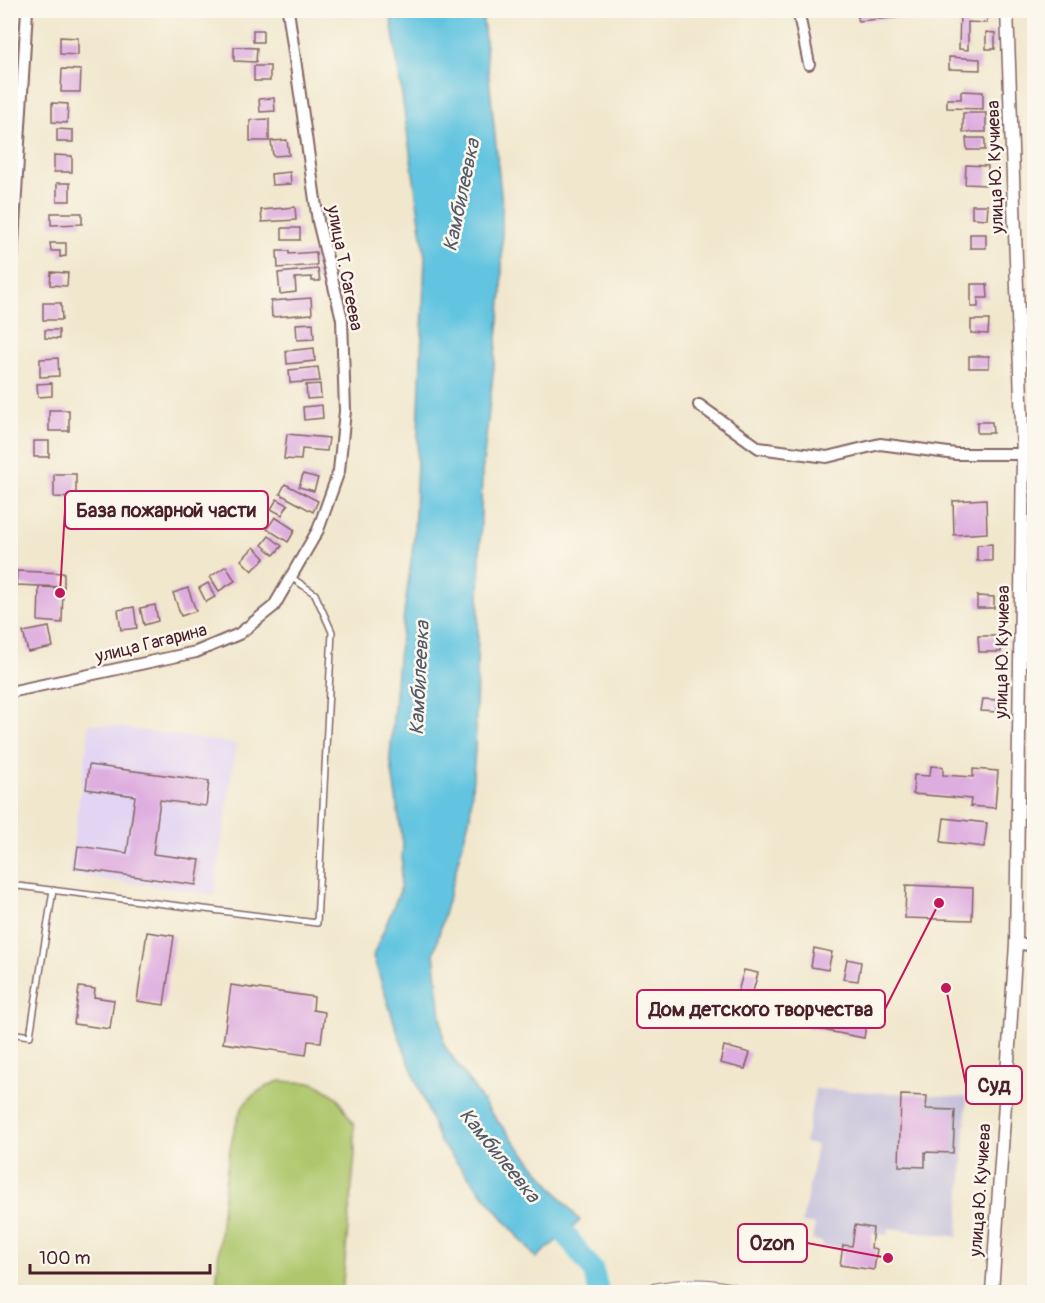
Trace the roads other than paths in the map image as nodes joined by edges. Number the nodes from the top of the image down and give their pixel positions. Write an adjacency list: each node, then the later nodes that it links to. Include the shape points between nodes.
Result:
1 (27, 10): 6 (street)
2 (288, 10): 9 (street, улица Т. Сагеева, via 318,221 342,320 345,411 339,471)
3 (798, 10): 5 (street)
4 (1007, 10): 8 (street, улица Ю. Кучиева)
5 (809, 64)
6 (10, 292)
7 (699, 405): 8 (street, via 759,448 827,457 880,444 956,454)
8 (1029, 454): 14 (street, улица Ю. Кучиева)
9 (318, 530): 10 (street, улица Гагарина)
10 (291, 578): 11 (street, улица Гагарина, via 274,606 248,627 196,652); 13 (lane, via 315,594 332,632 317,923)
11 (10, 692)
12 (10, 885): 13 (lane)
13 (53, 890): 16 (lane, via 30,1036)
14 (1016, 944): 15 (street); 21 (street, улица Ю. Кучиева)
15 (1035, 945)
16 (10, 1033)
17 (674, 1290): 18 (main road); 19 (main road)
18 (719, 1290): 20 (main road)
19 (648, 1293)
20 (736, 1293)
21 (992, 1293)

